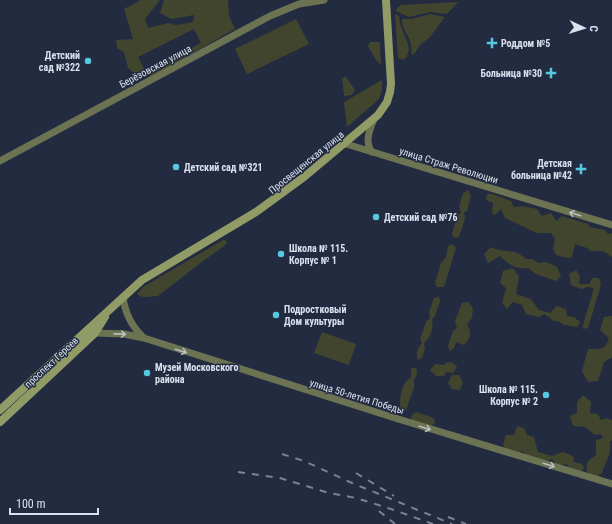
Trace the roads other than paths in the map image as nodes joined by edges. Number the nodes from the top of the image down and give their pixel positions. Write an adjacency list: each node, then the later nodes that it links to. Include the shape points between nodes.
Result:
1 (324, 0): 6 (street, Берёзовская улица, via 299,4 270,16)
2 (386, 0): 3 (main road, Просвещенская улица, via 390,92 384,107)
3 (374, 119): 4 (main road, Просвещенская улица); 5 (street, via 368,140)
4 (343, 143): 5 (street, улица Страж Революции); 8 (main road, Просвещенская улица, via 304,178 270,203 152,273)
5 (372, 152): 7 (street, улица Страж Революции, one-way to 5)
6 (0, 161)
7 (612, 225)
8 (123, 297): 9 (main road, проспект Героев); 11 (street, via 135,329)
9 (109, 311): 10 (main road, проспект Героев); 12 (main road, проспект Героев)
10 (95, 333): 11 (street, улица 50-летия Победы, one-way to 11); 13 (main road, проспект Героев)
11 (144, 338): 14 (street, улица 50-летия Победы, one-way to 14)
12 (0, 410)
13 (0, 422)
14 (612, 484)

